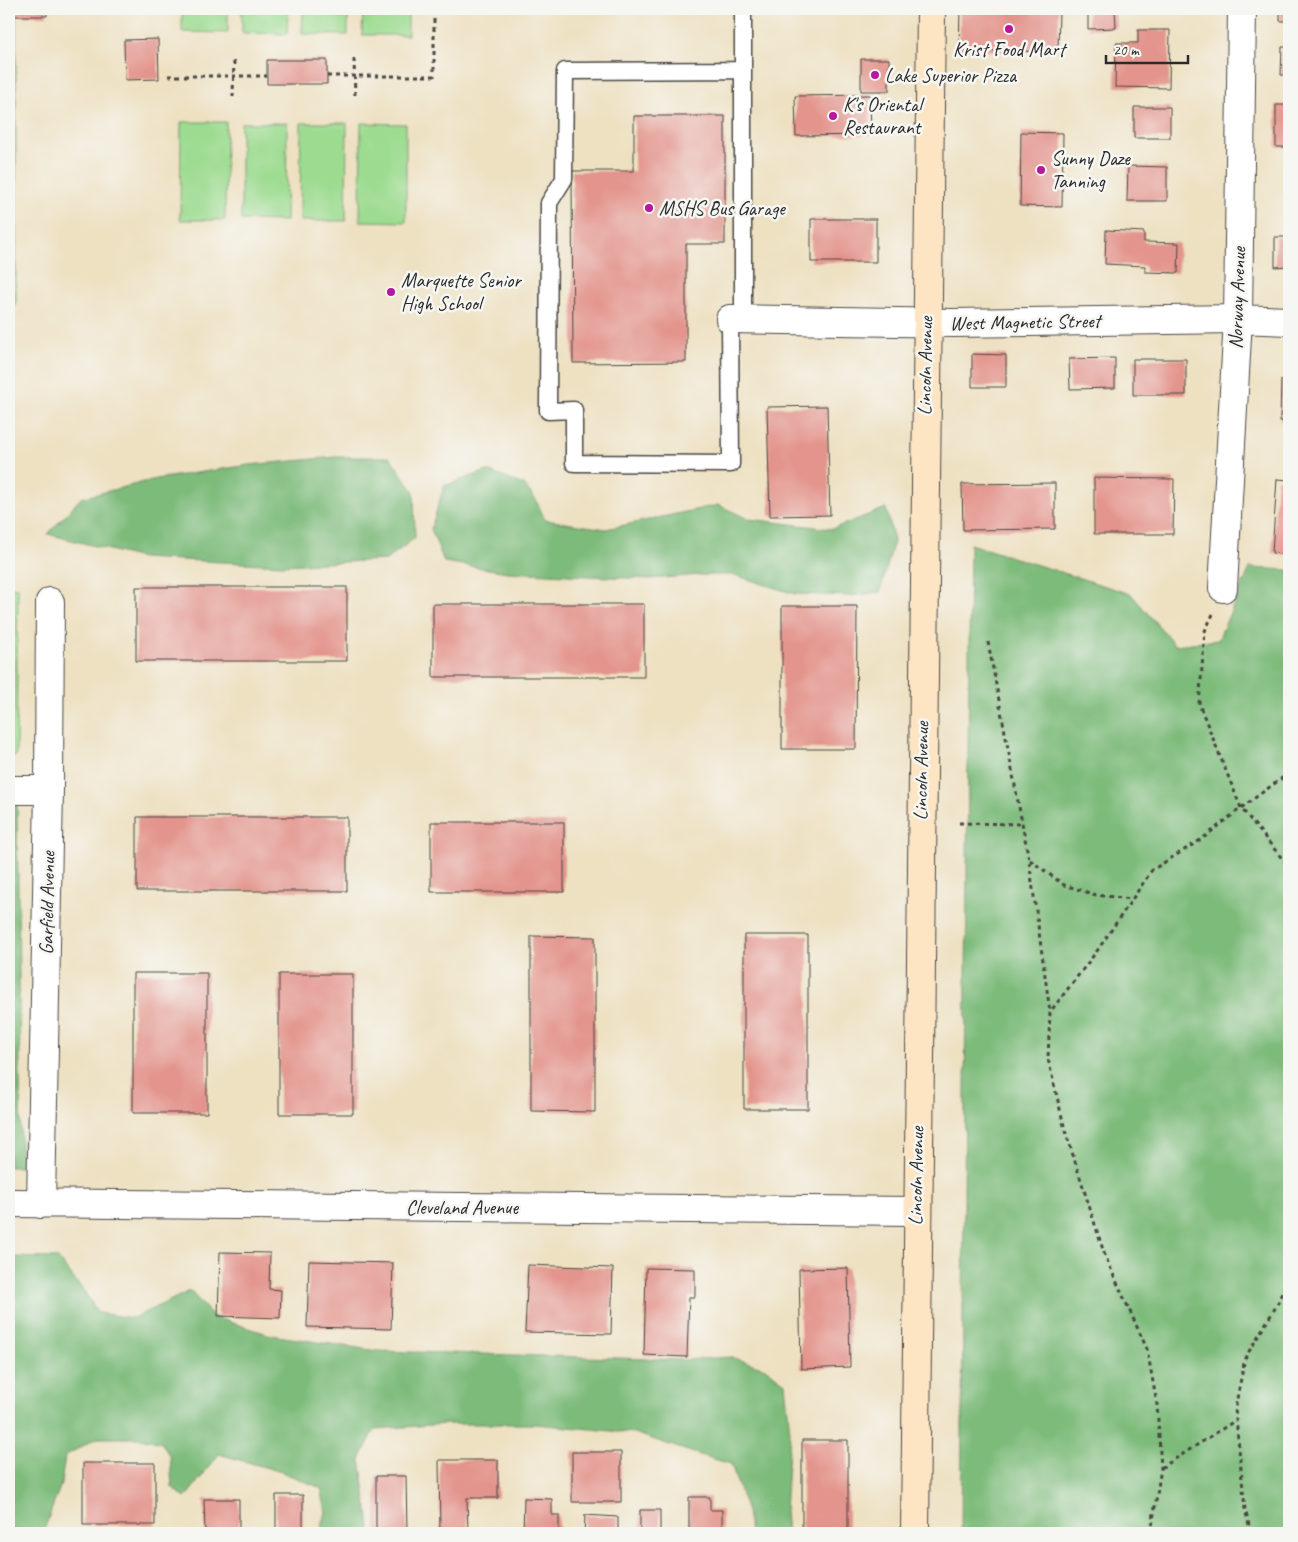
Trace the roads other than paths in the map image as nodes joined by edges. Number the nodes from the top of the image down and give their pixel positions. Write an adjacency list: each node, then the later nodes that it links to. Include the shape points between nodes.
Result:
1 (743, 9): 4 (lane)
2 (931, 9): 8 (street, Lincoln Avenue)
3 (1242, 9): 6 (street, Norway Avenue)
4 (743, 70): 5 (lane); 5 (lane, via 565,71 564,179 549,204 548,411 574,410 574,463 731,464)
5 (737, 319): 8 (street, West Magnetic Street)
6 (1238, 319): 7 (street, West Magnetic Street); 8 (street, West Magnetic Street); 9 (street, Norway Avenue)
7 (1289, 321)
8 (926, 323): 15 (street, Lincoln Avenue)
9 (1223, 588)
10 (50, 602): 12 (street, Garfield Avenue)
11 (9, 790): 12 (street)
12 (49, 790): 14 (street, Garfield Avenue)
13 (9, 1203): 14 (street, Cleveland Avenue)
14 (40, 1204): 15 (street, Cleveland Avenue)
15 (916, 1211): 16 (street, Lincoln Avenue)
16 (915, 1533)

